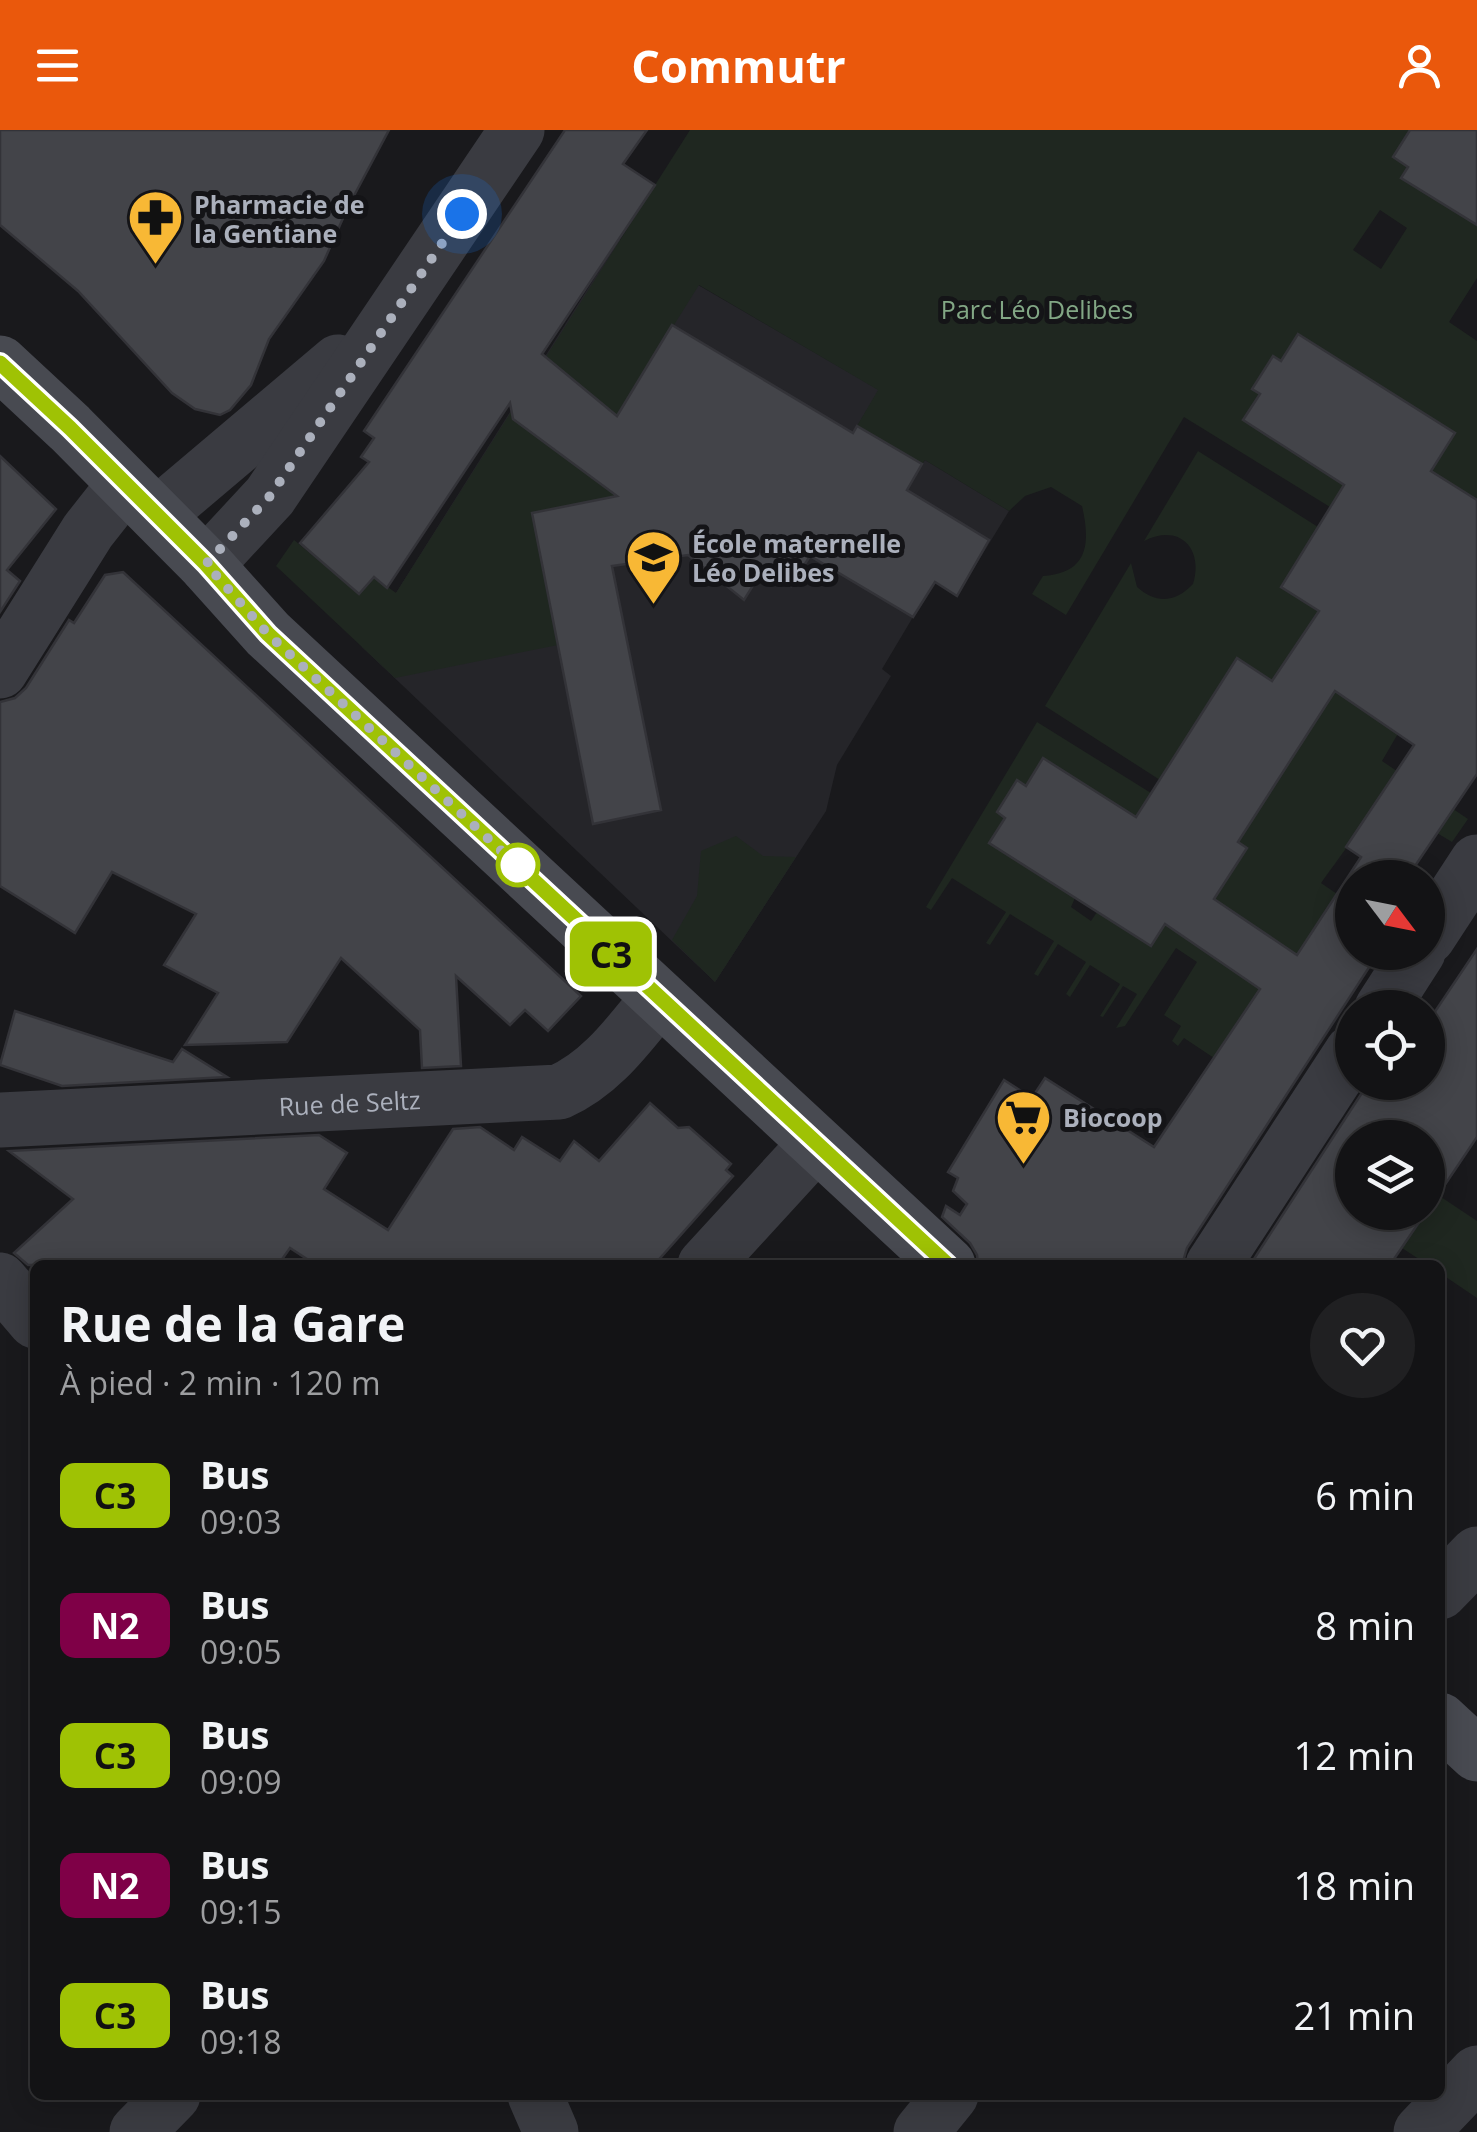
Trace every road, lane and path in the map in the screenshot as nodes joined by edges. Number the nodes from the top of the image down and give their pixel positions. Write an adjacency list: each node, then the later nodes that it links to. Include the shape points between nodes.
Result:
1 (516, 130): 2 (street)
2 (397, 311): 4 (street, via 232,455); 5 (street, via 270,496)
3 (0, 363): 4 (main road)
4 (141, 500): 5 (main road); 6 (street, via 88,531)
5 (206, 564): 9 (main road, via 268,634)
6 (0, 671)
7 (1477, 862): 8 (street)
8 (1445, 912)
9 (658, 999): 11 (street, Rue de Seltz, via 604,1063 559,1092); 12 (main road)
10 (1335, 1078): 15 (street)
11 (0, 1120)
12 (815, 1144): 13 (street); 14 (main road)
13 (711, 1260)
14 (943, 1260)
15 (1216, 1260)
16 (0, 1280): 17 (street)
17 (30, 1315)
18 (1477, 1554): 19 (street)
19 (1445, 1587)
20 (1445, 1725): 21 (main road)
21 (1477, 1754)
22 (1477, 2073): 27 (street)
23 (168, 2100): 25 (street)
24 (947, 2100): 26 (street)
25 (137, 2132)
26 (921, 2132)
27 (1421, 2132)

